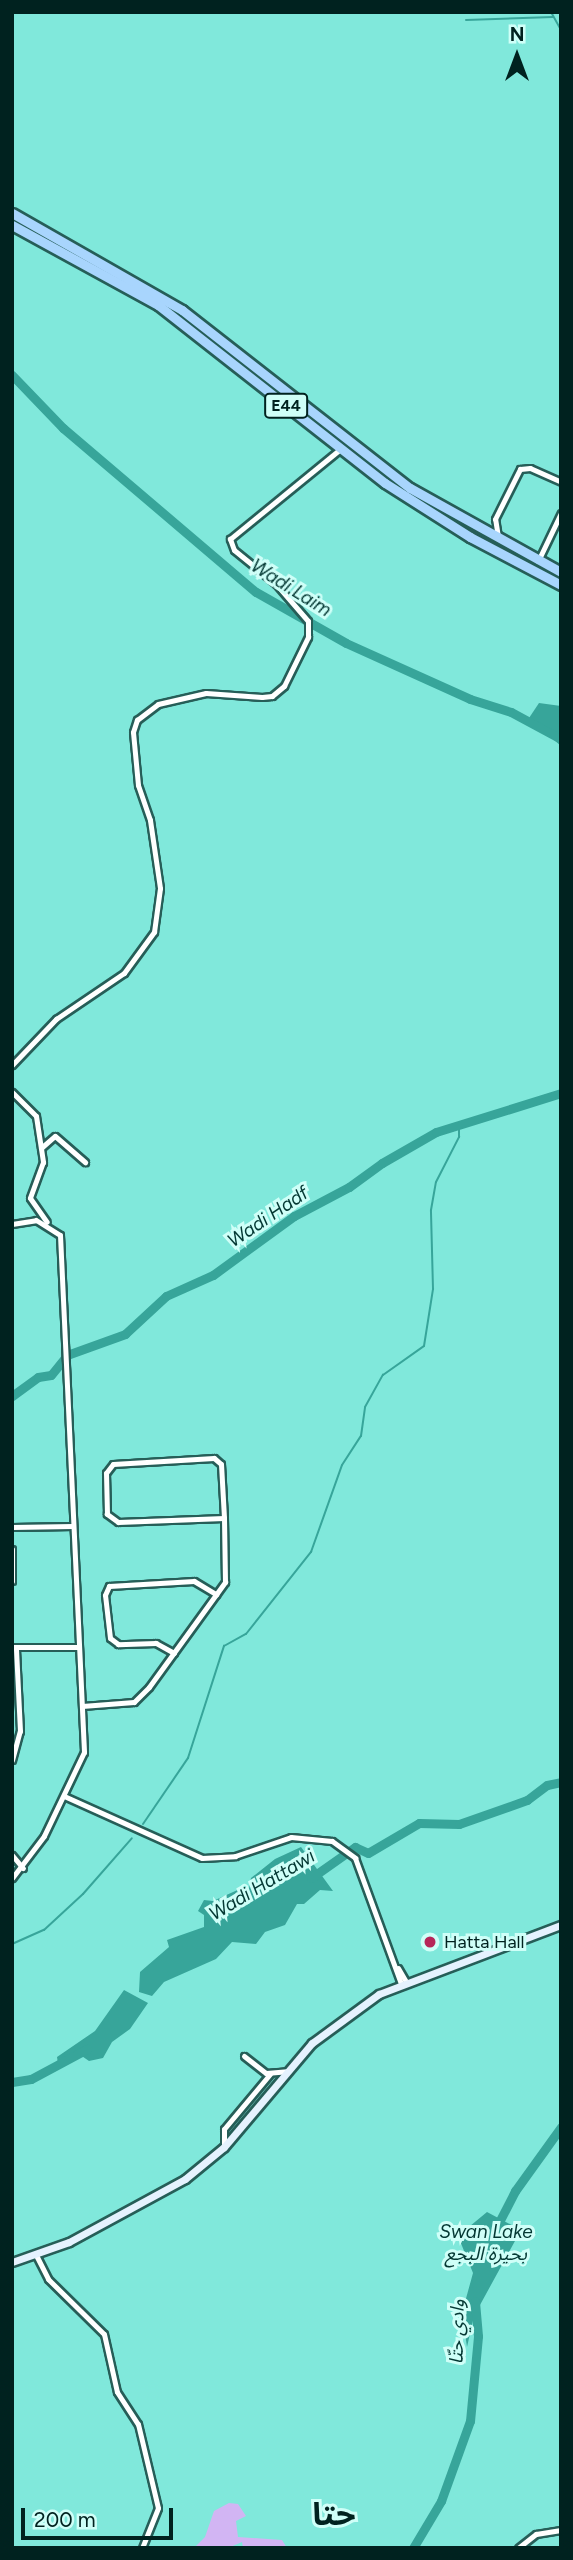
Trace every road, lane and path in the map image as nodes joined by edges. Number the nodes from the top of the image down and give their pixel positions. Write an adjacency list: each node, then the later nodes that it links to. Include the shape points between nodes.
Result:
1 (12, 213): 7 (highway, E44, via 182,310 347,443)
2 (12, 225): 3 (highway, E44, via 177,318)
3 (340, 450): 11 (highway, E44, via 429,512); 12 (street, via 230,539 234,550 276,584 308,621 307,637 284,686 261,697 206,693 158,704 137,720 133,732 138,785 150,820 160,888 154,932 124,974 56,1019)
4 (561, 482): 6 (street, via 530,468 520,469)
5 (561, 513): 9 (street)
6 (495, 519): 7 (street); 8 (street)
7 (474, 527): 8 (highway, E44)
8 (500, 541): 9 (highway, E44)
9 (538, 561): 10 (highway, E44)
10 (561, 572)
11 (561, 585)
12 (12, 1065)
13 (12, 1092): 14 (street, via 36,1116)
14 (41, 1147): 15 (street, via 55,1136); 17 (street, via 43,1164 30,1198)
15 (85, 1162)
16 (12, 1224): 17 (street, via 26,1219)
17 (50, 1224): 20 (street, via 60,1236)
18 (224, 1518): 18 (street, via 221,1464 216,1459 118,1462 107,1469 107,1514 114,1522); 23 (street, via 227,1577)
19 (12, 1527): 20 (street)
20 (73, 1527): 24 (street)
21 (12, 1549): 22 (street)
22 (12, 1581)
23 (216, 1594): 26 (street); 26 (street, via 194,1581 109,1586 105,1595 110,1639 118,1644 156,1643)
24 (79, 1647): 25 (street); 27 (street)
25 (14, 1648): 28 (street)
26 (174, 1653): 27 (street, via 134,1702)
27 (82, 1706): 30 (street, via 84,1752)
28 (16, 1708): 29 (street, via 20,1731)
29 (12, 1760)
30 (64, 1796): 32 (street); 35 (street, via 202,1857 235,1856 291,1837 332,1841 355,1858)
31 (12, 1855): 32 (street)
32 (23, 1867): 33 (street)
33 (12, 1878)
34 (561, 1925): 35 (main road)
35 (403, 1983): 37 (main road, via 324,2032)
36 (244, 2056): 38 (street)
37 (287, 2071): 38 (street); 39 (main road)
38 (270, 2074): 39 (street, via 223,2129)
39 (224, 2147): 40 (main road, via 147,2203)
40 (36, 2255): 41 (main road); 43 (street, via 48,2278 104,2334 117,2392 138,2424 158,2508)
41 (12, 2262)
42 (560, 2529): 44 (street, via 536,2534)
43 (142, 2548)
44 (518, 2548)

